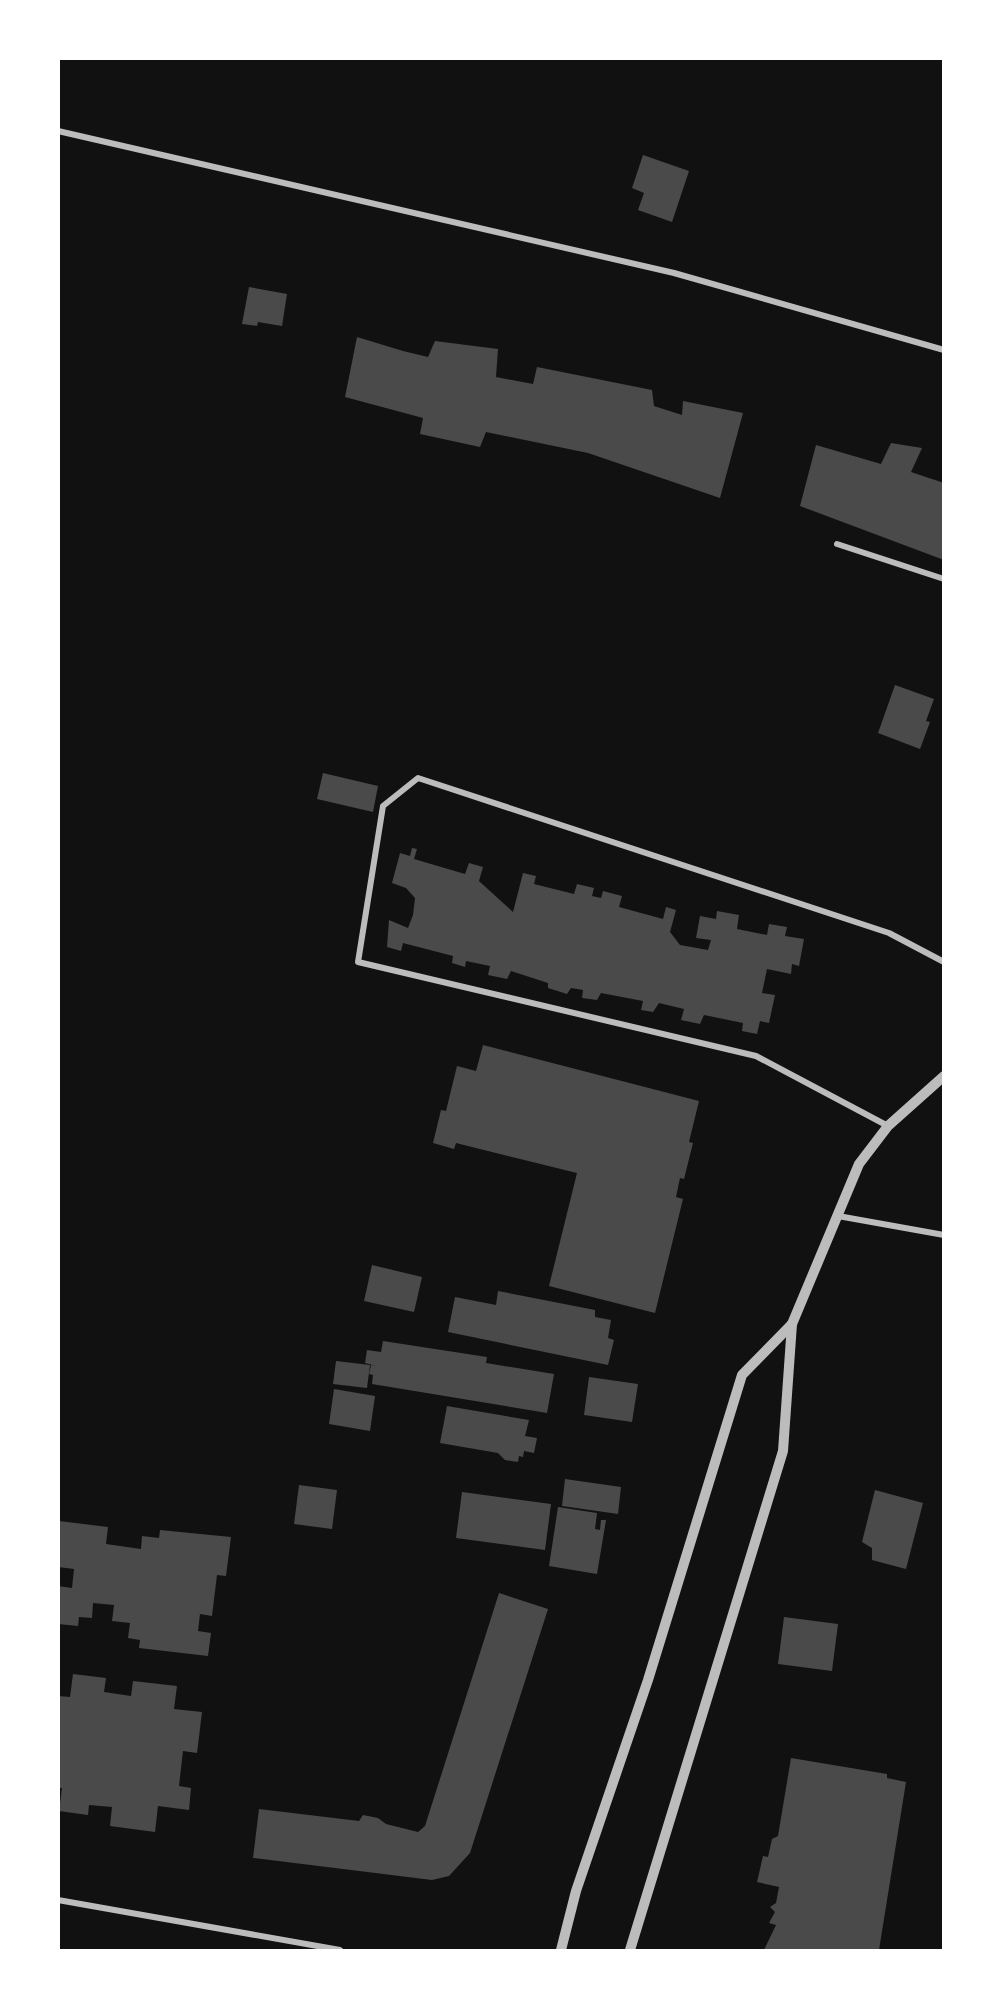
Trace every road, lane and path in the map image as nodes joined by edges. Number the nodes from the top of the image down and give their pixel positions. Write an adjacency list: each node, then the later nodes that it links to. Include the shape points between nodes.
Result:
1 (58, 131): 2 (street, via 674,273)
2 (944, 350)
3 (837, 544): 4 (street)
4 (944, 579)
5 (944, 962): 7 (street, via 889,933 418,778 383,806 358,962 756,1056)
6 (944, 1076): 7 (street)
7 (888, 1126): 8 (street, via 859,1164)
8 (838, 1216): 9 (street); 10 (street)
9 (944, 1234)
10 (792, 1324): 13 (street, via 742,1375 648,1680 576,1891); 14 (street, via 783,1451)
11 (58, 1900): 12 (street)
12 (340, 1950)
13 (561, 1950)
14 (630, 1950)

